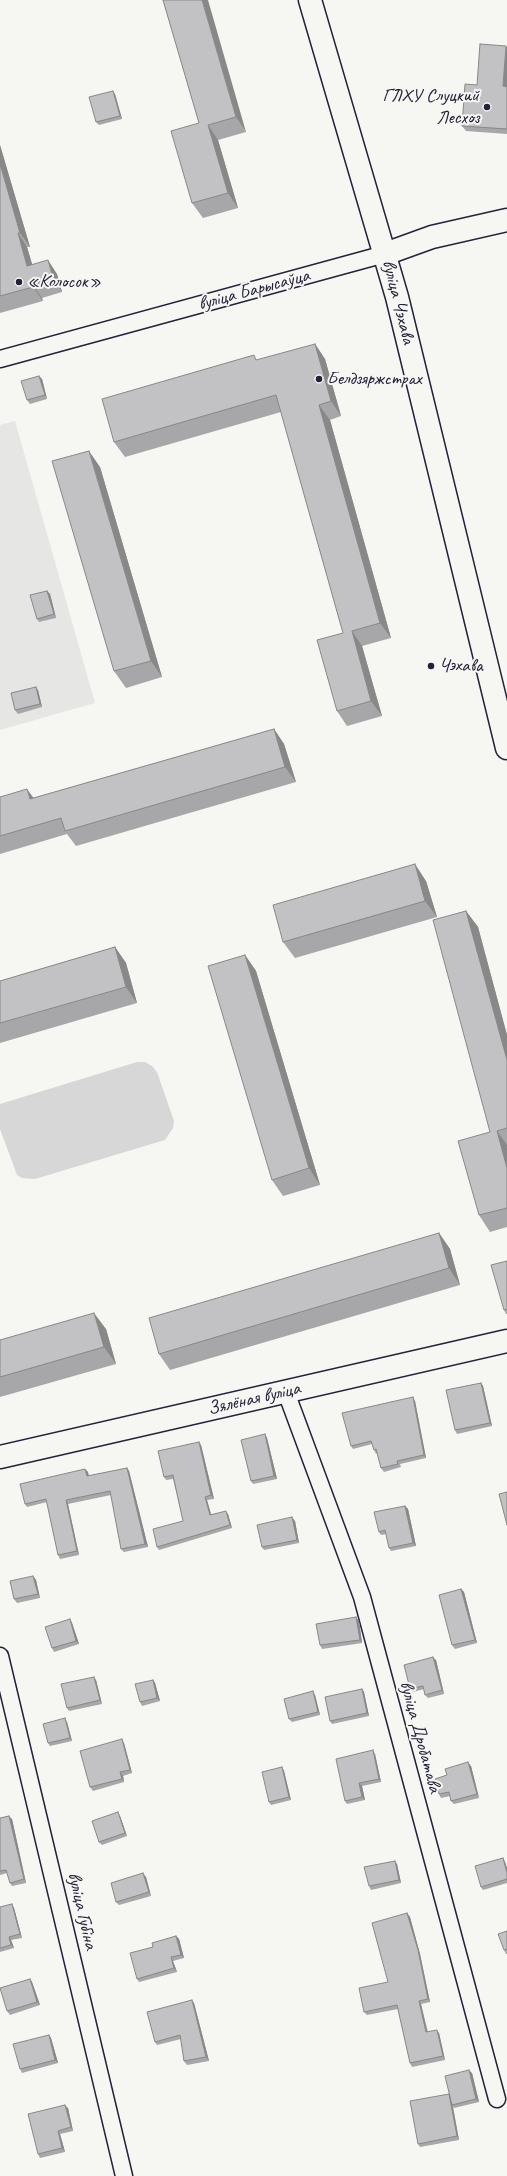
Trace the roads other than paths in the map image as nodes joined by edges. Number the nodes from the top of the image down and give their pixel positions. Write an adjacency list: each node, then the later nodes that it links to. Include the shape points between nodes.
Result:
1 (310, 0): 3 (main road, вуліца Чэхава)
2 (507, 220): 3 (main road, вуліца Барысаўца, via 432,237)
3 (385, 254): 4 (street, вуліца Барысаўца); 5 (main road, вуліца Чэхава)
4 (0, 359)
5 (507, 748)
6 (507, 1341): 7 (main road, Зялёная вуліца)
7 (286, 1392): 8 (main road, Зялёная вуліца); 10 (street, вуліца Дробатава, via 362,1597)
8 (0, 1457)
9 (0, 1656): 11 (street, вуліца Губіна)
10 (497, 2099)
11 (124, 2176)

